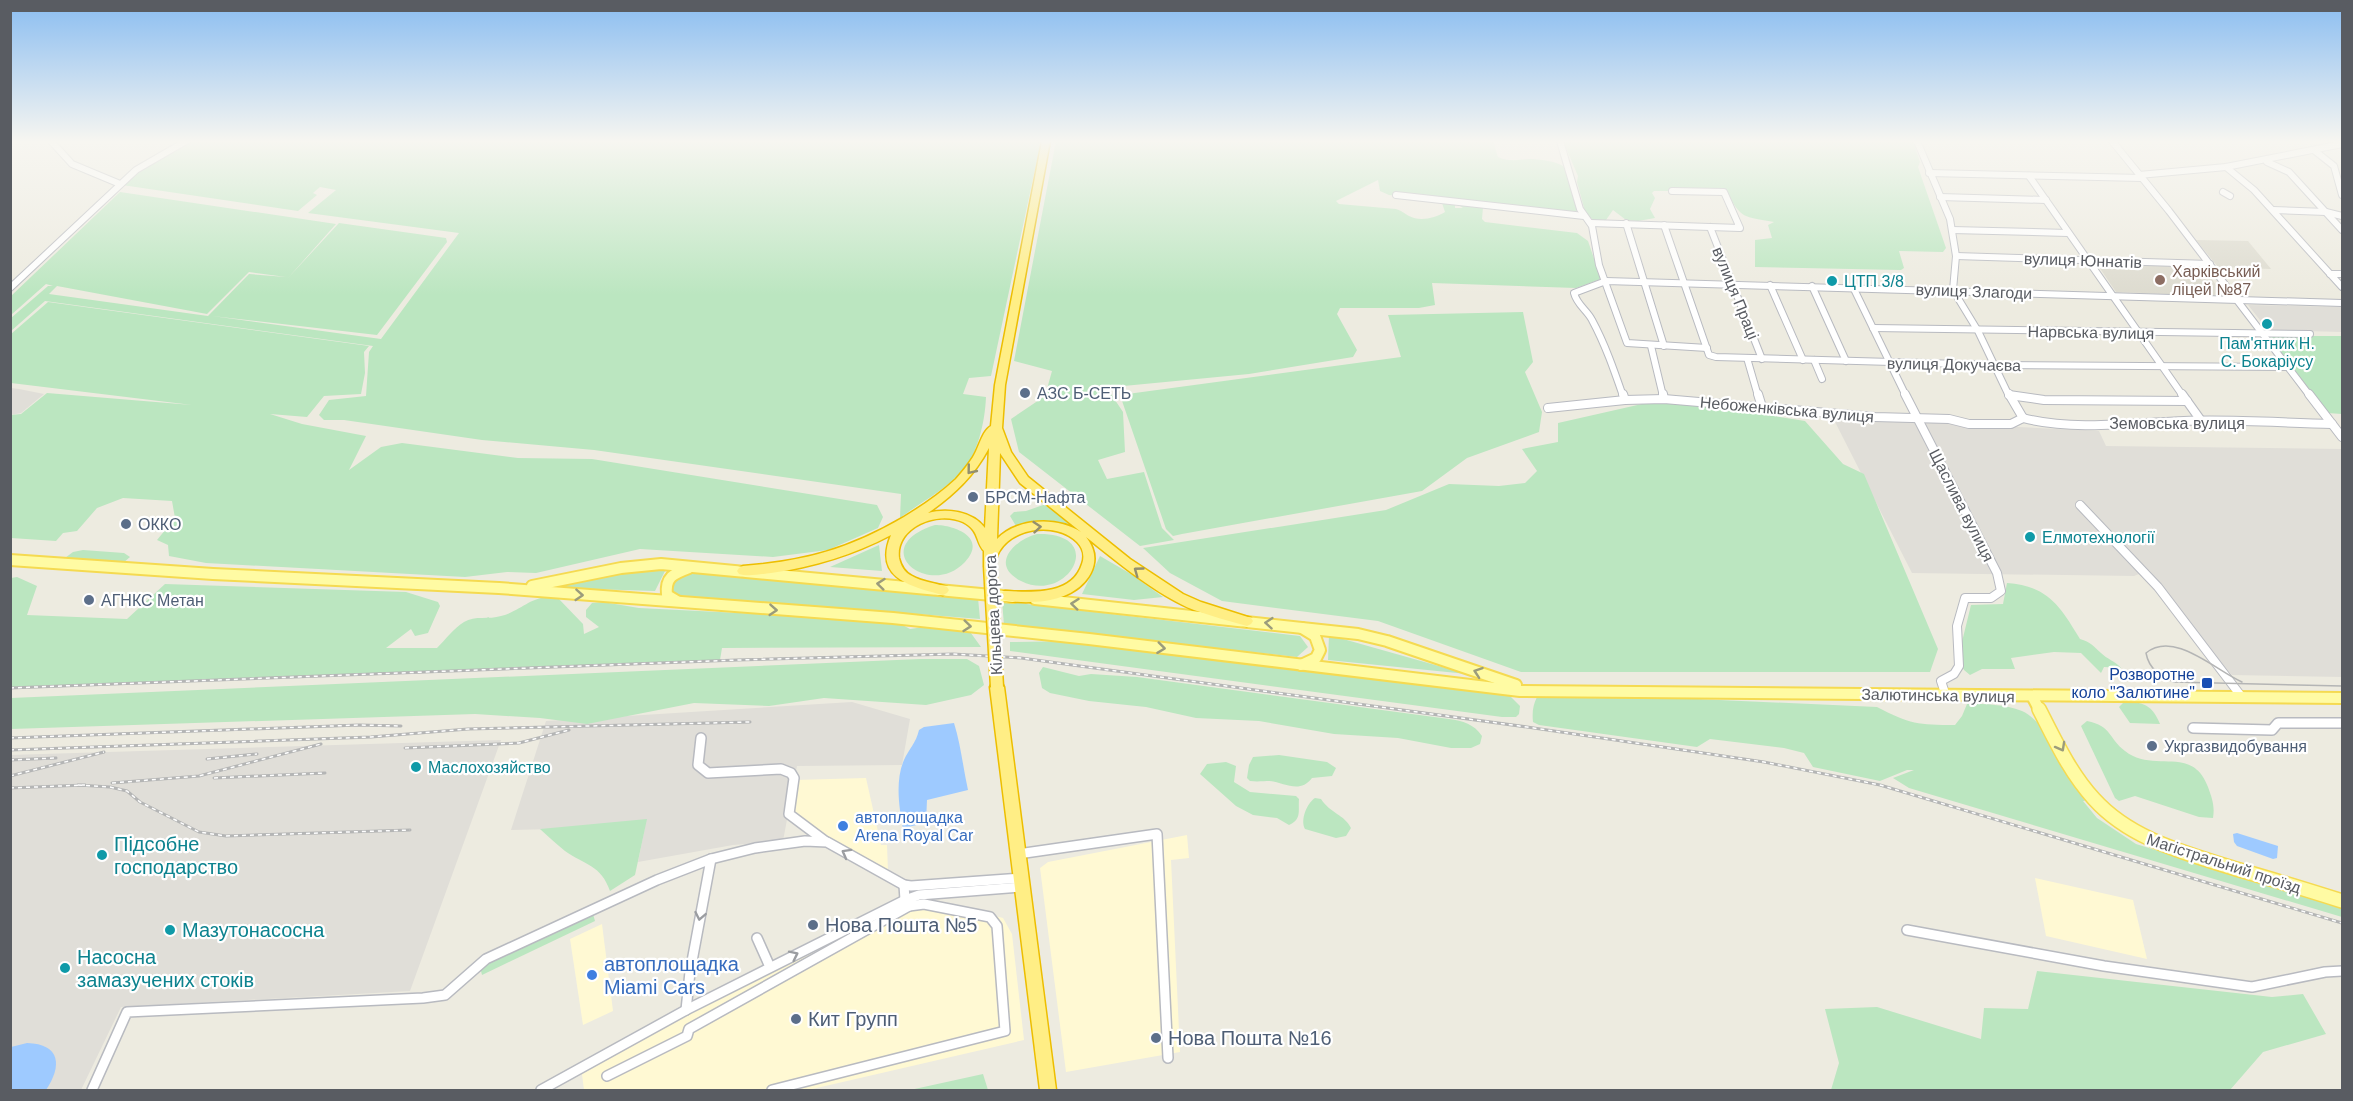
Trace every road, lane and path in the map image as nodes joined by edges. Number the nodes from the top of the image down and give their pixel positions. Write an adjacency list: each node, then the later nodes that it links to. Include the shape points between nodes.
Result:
1 (111, 192): 40 (street)
2 (1036, 192): 69 (highway, Кільцева дорога)
3 (1576, 192): 17 (street)
4 (1724, 192): 23 (street, вулиця Праці, via 1740,228)
5 (1938, 192): 13 (street)
6 (2041, 192): 14 (street)
7 (2153, 192): 29 (street)
8 (2223, 192): 12 (street)
9 (2256, 192): 15 (street)
10 (2308, 192): 16 (street)
11 (1396, 195): 17 (street)
12 (2230, 196)
13 (1940, 197): 14 (street); 24 (street)
14 (2046, 200): 26 (street)
15 (2273, 210): 16 (street); 30 (street)
16 (2326, 212): 18 (street); 19 (street)
17 (1584, 216): 20 (street)
18 (2343, 217): 19 (street)
19 (2335, 222): 25 (street)
20 (1591, 223): 21 (street, вулиця Праці); 32 (street, via 1600,270)
21 (1626, 223): 22 (street, вулиця Праці); 33 (street)
22 (1664, 225): 23 (street, вулиця Праці); 34 (street)
23 (1710, 227): 35 (street, вулиця Праці)
24 (1952, 230): 26 (street); 27 (street)
25 (2343, 230)
26 (2068, 233): 28 (street)
27 (1956, 256): 28 (street, вулиця Юннатів); 41 (street)
28 (2087, 260): 29 (street, вулиця Юннатів); 42 (street)
29 (2210, 264): 43 (street)
30 (2331, 274): 31 (street); 39 (street)
31 (2343, 274)
32 (1606, 281): 33 (street, вулиця Злагоди); 50 (street, вулиця Докучаєва, via 1627,343); 65 (street, via 1574,293 1607,349)
33 (1644, 282): 34 (street, вулиця Злагоди); 51 (street)
34 (1685, 283): 35 (street, вулиця Злагоди); 52 (street)
35 (1731, 284): 36 (street, вулиця Злагоди); 54 (street, вулиця Праці)
36 (1770, 285): 37 (street, вулиця Злагоди); 55 (street)
37 (1812, 286): 38 (street, вулиця Злагоди); 57 (street)
38 (1853, 287): 41 (street, вулиця Злагоди); 45 (street, Щаслива вулиця)
39 (2343, 287)
40 (10, 288)
41 (1953, 290): 42 (street, вулиця Злагоди); 46 (street)
42 (2113, 296): 43 (street, вулиця Злагоди); 47 (street)
43 (2237, 301): 44 (street, вулиця Злагоди); 48 (street)
44 (2343, 303)
45 (1873, 328): 46 (street, Нарвська вулиця); 58 (street, Щаслива вулиця)
46 (1978, 331): 47 (street, Нарвська вулиця); 59 (street)
47 (2139, 333): 48 (street, Нарвська вулиця); 60 (street)
48 (2263, 334): 49 (street, Нарвська вулиця); 61 (street)
49 (2310, 334)
50 (1651, 345): 51 (street, вулиця Докучаєва); 64 (street)
51 (1664, 346): 52 (street, вулиця Докучаєва)
52 (1707, 348): 53 (street, вулиця Докучаєва, via 1709,355 1716,357)
53 (1747, 358): 54 (street, вулиця Докучаєва); 67 (street)
54 (1762, 359): 55 (street, вулиця Докучаєва)
55 (1803, 360): 56 (street, вулиця Докучаєва)
56 (1814, 360): 57 (street, вулиця Докучаєва); 62 (street)
57 (1846, 361): 58 (street, вулиця Докучаєва)
58 (1890, 362): 59 (street, вулиця Докучаєва); 71 (street, Щаслива вулиця)
59 (1996, 366): 60 (street, вулиця Докучаєва); 63 (street)
60 (2163, 367): 61 (street, вулиця Докучаєва); 66 (street)
61 (2288, 367): 73 (street)
62 (1822, 379)
63 (2009, 395): 66 (street, via 2044,400); 70 (street)
64 (1664, 399): 65 (street, Небоженківська вулиця); 67 (street, Небоженківська вулиця)
65 (1625, 400): 68 (street, Небоженківська вулиця)
66 (2187, 401): 72 (street)
67 (1762, 407): 71 (street, Небоженківська вулиця)
68 (1548, 408)
69 (997, 418): 77 (highway, Кільцева дорога); 79 (highway, one-way to 79, via 969,473 944,496 890,531 859,548 831,557 788,567); 84 (highway, one-way to 69, via 1197,606 1170,592 1043,498 1010,460)
70 (2023, 418): 71 (street, Небоженківська вулиця, via 1995,425); 72 (street, Земовська вулиця, via 2042,423)
71 (1917, 419): 88 (street, Щаслива вулиця, via 1997,573 2001,591 1991,598 1965,598 1957,636 1959,663 1955,673 1941,681)
72 (2202, 422): 73 (street, Земовська вулиця)
73 (2332, 424): 74 (street)
74 (2343, 437)
75 (2080, 505): 90 (street, via 2158,587)
76 (10, 560): 80 (main road)
77 (990, 562): 81 (highway, via 982,532 968,519 937,514 910,524 891,544 897,569 908,580); 82 (highway, one-way to 82, via 1010,534 1033,526 1068,531 1088,547 1086,569 1068,588 1047,595); 96 (highway, Кільцева дорога, bridge, via 997,687)
78 (701, 567): 79 (main road); 80 (main road, via 638,565 551,584); 83 (main road, via 676,572 666,584 665,592 670,598)
79 (743, 571): 81 (main road, one-way to 79)
80 (499, 588): 83 (main road, Залютинська вулиця, one-way to 83)
81 (943, 590): 82 (main road)
82 (1005, 596): 84 (main road, one-way to 82)
83 (687, 603): 86 (main road, Залютинська вулиця, one-way to 86, via 893,618)
84 (1247, 621): 85 (main road, one-way to 84)
85 (1296, 626): 86 (main road, via 1315,636 1320,650 1310,663); 87 (main road, one-way to 85, via 1378,638)
86 (1294, 665): 87 (main road, Залютинська вулиця)
87 (1534, 690): 88 (main road, Залютинська вулиця)
88 (1946, 696): 89 (main road, Залютинська вулиця)
89 (2032, 696): 90 (main road, Залютинська вулиця); 100 (main road, Магістральний проїзд, one-way to 100, via 2076,776 2094,801 2122,825 2153,841 2205,859)
90 (2241, 696): 91 (main road, Залютинська вулиця)
91 (2343, 698)
92 (2343, 723): 93 (street, via 2278,723 2272,730)
93 (2193, 728)
94 (700, 738): 95 (street, via 698,765 708,773 781,769 791,773 794,778 789,814)
95 (826, 842): 97 (street, via 783,844); 99 (street, one-way to 95)
96 (1018, 854): 98 (highway, Кільцева дорога); 107 (street, via 1157,834)
97 (711, 859): 106 (street, one-way to 106); 109 (street, via 486,959 445,995 127,1012)
98 (1021, 883): 99 (street); 101 (street, via 919,895); 112 (highway, Кільцева дорога)
99 (904, 885): 101 (street)
100 (2343, 901)
101 (907, 903): 104 (street, one-way to 101); 108 (street, via 689,1029 687,1036); 111 (street, via 990,917 997,926 1005,1031)
102 (1907, 930): 105 (street, via 2104,966 2252,987)
103 (757, 938): 104 (street)
104 (770, 967): 106 (street)
105 (2343, 971)
106 (686, 1010): 110 (street)
107 (1168, 1058)
108 (607, 1076)
109 (92, 1090)
110 (541, 1090)
111 (772, 1090)
112 (1048, 1090)

